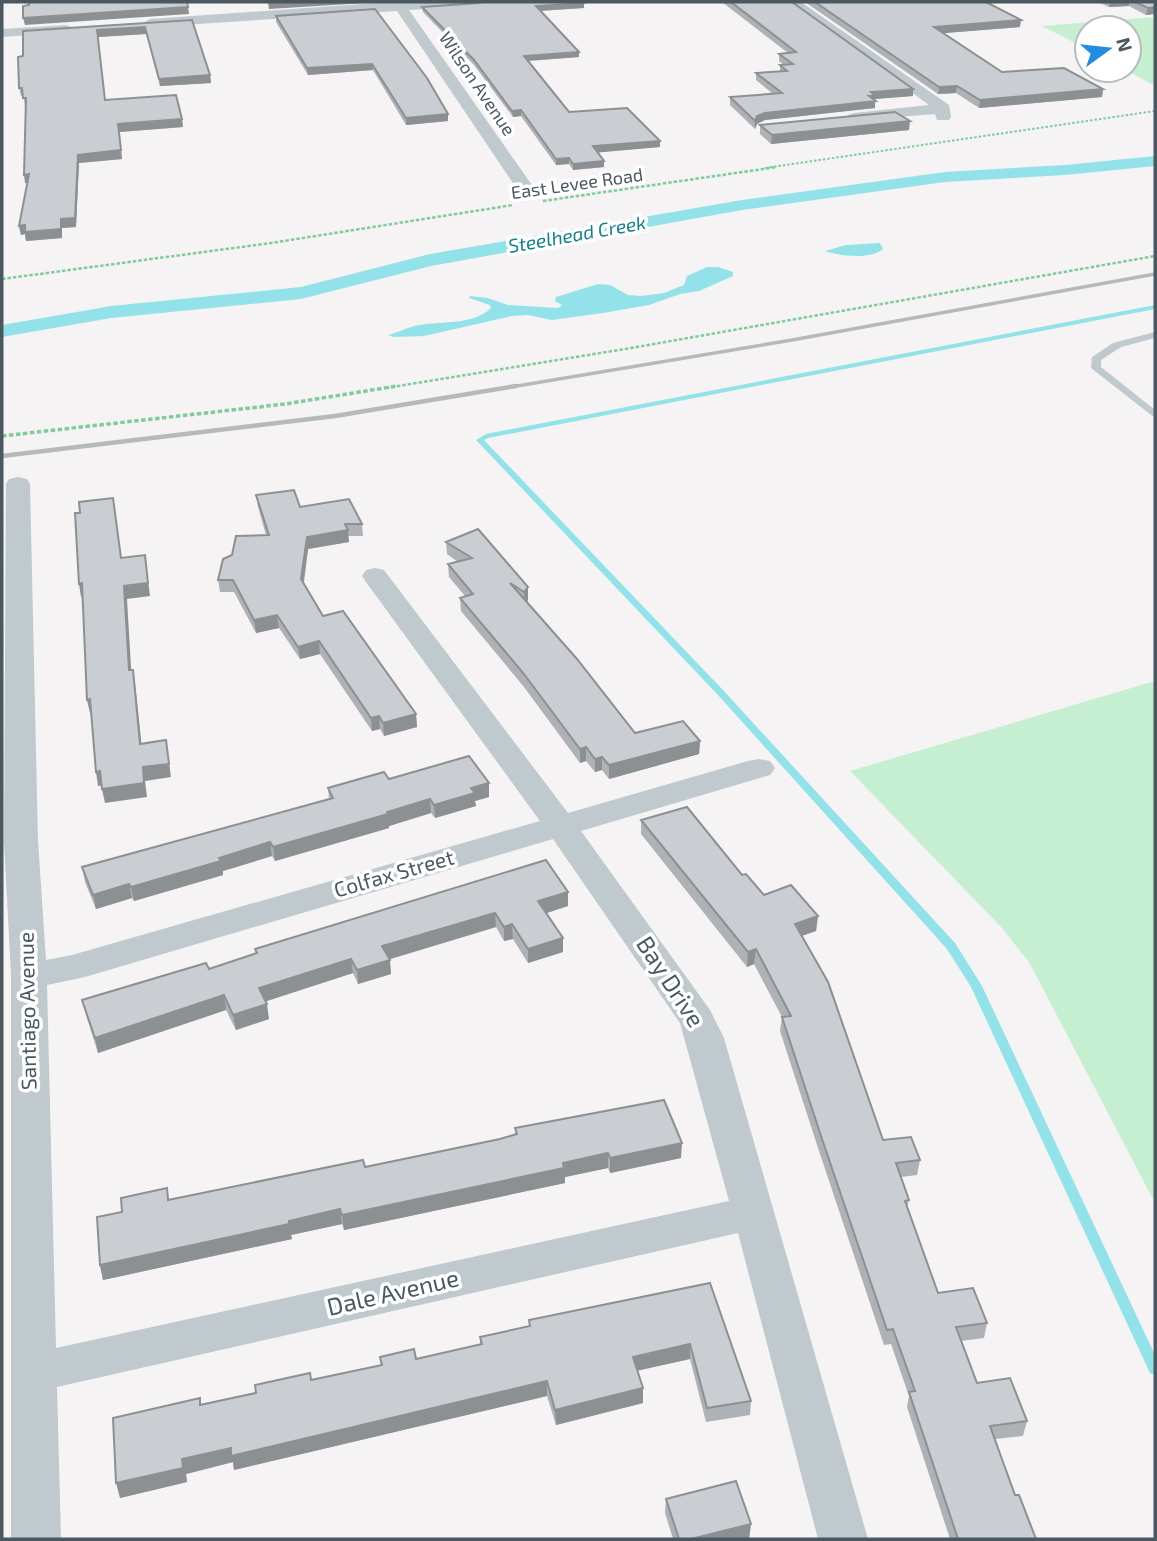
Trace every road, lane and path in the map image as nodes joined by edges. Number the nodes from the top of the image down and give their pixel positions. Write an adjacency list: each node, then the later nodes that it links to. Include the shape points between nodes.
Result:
1 (479, 2): 3 (street)
2 (793, 2): 8 (street, via 943,112)
3 (399, 4): 4 (street); 9 (street, Wilson Avenue)
4 (140, 24)
5 (85, 27): 6 (street)
6 (2, 33)
7 (1155, 111): 10 (path, East Levee Road)
8 (834, 120)
9 (525, 196): 12 (path, East Levee Road, via 271,243)
10 (538, 202)
11 (1155, 256): 15 (path, via 285,404)
12 (2, 279)
13 (1155, 335): 14 (lane, via 1117,345 1096,359 1096,368)
14 (1155, 415)
15 (2, 436)
16 (10, 484): 20 (street, Santiago Avenue)
17 (375, 576): 19 (street, Bay Drive)
18 (759, 768): 19 (street, Colfax Street)
19 (560, 825): 21 (street, Colfax Street, via 72,968); 22 (street, Bay Drive, via 697,1019)
20 (11, 842): 21 (street, Santiago Avenue)
21 (29, 975): 23 (street, Santiago Avenue)
22 (753, 1213): 23 (street, Dale Avenue); 25 (street, Bay Drive)
23 (32, 1373): 24 (street, Santiago Avenue)
24 (36, 1539)
25 (843, 1539)

